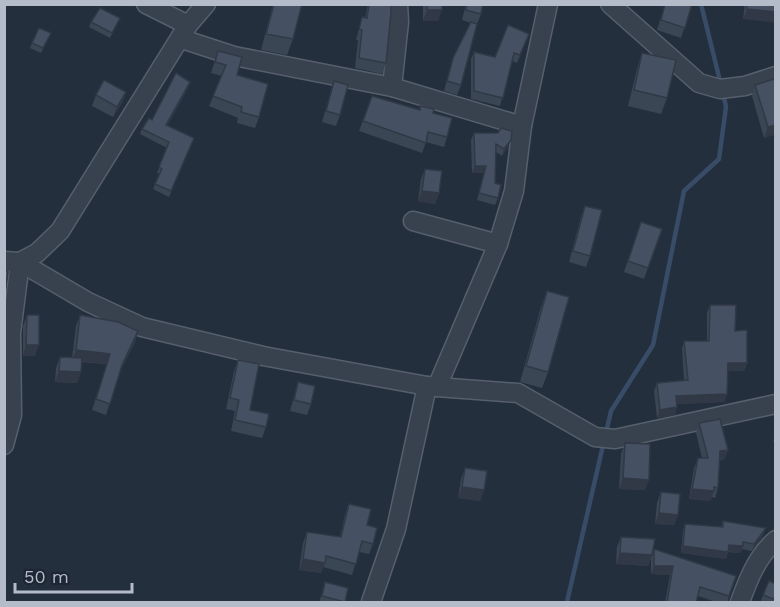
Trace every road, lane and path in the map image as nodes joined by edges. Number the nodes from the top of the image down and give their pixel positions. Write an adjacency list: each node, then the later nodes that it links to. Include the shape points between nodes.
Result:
1 (146, 4): 6 (street)
2 (206, 4): 6 (street)
3 (398, 4): 8 (street)
4 (548, 4): 9 (street)
5 (610, 4): 7 (street, via 699,83 722,88 745,86)
6 (185, 32): 8 (street, via 234,56); 12 (street, via 60,231 37,252)
7 (776, 76)
8 (392, 87): 9 (street)
9 (522, 126): 11 (street, via 514,191)
10 (413, 221): 11 (street)
11 (498, 244): 13 (street)
12 (12, 261): 13 (street, via 142,327 263,356); 15 (street, via 12,415)
13 (432, 387): 14 (street, via 518,393 595,437 615,439); 17 (street, via 396,529)
14 (776, 404)
15 (4, 445)
16 (776, 540): 18 (street, via 749,576)
17 (372, 603)
18 (740, 603)

